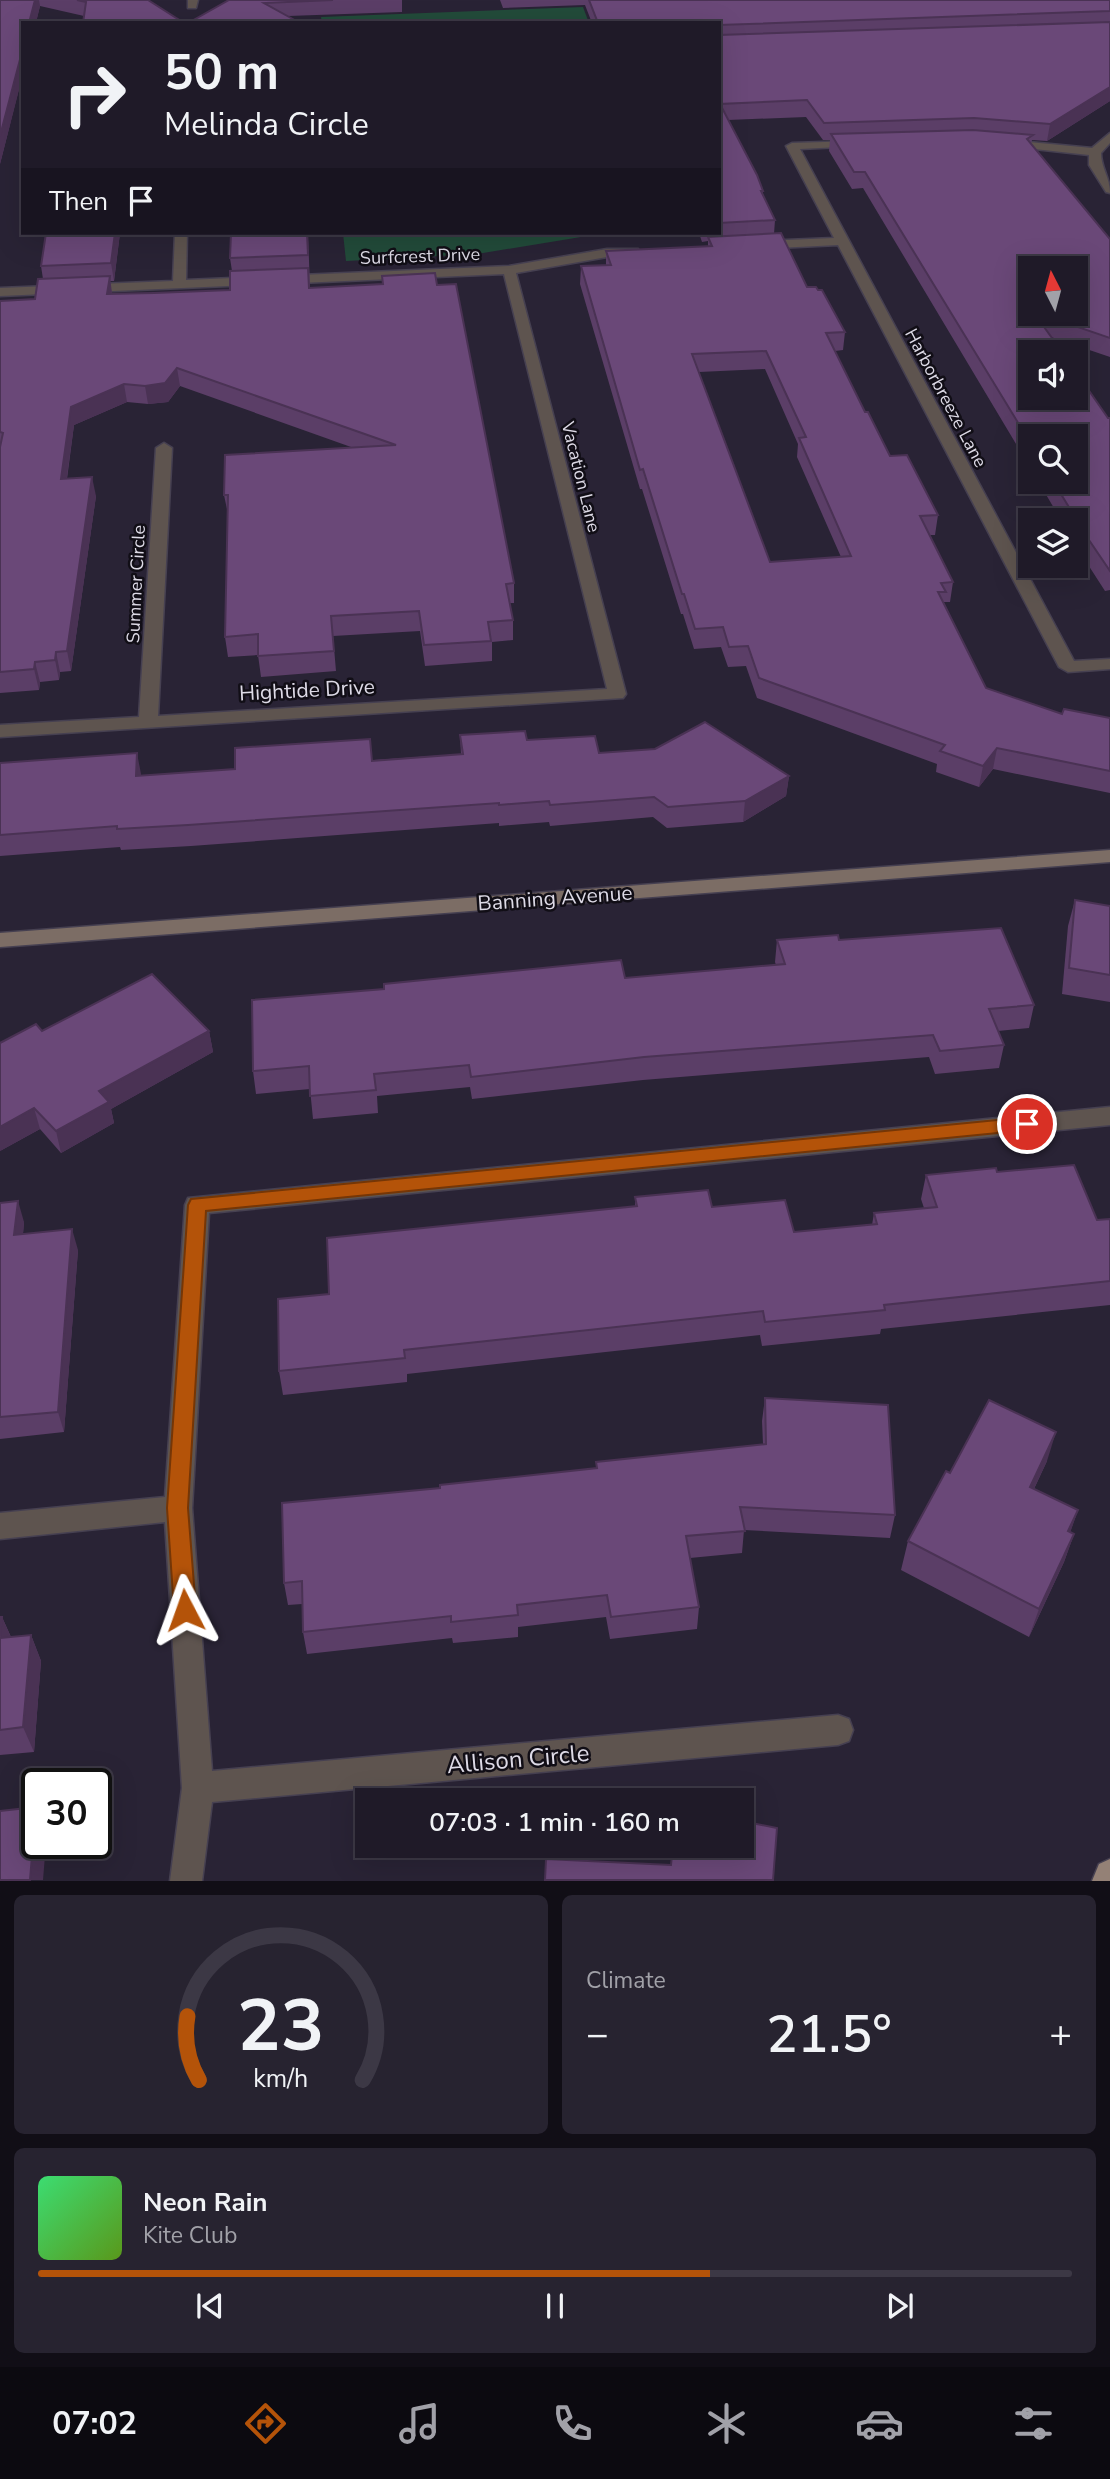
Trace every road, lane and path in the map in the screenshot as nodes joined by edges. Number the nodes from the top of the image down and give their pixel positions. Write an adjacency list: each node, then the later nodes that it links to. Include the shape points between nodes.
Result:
1 (1110, 136): 4 (street)
2 (998, 142): 4 (street)
3 (874, 143): 7 (street, Harborbreeze Lane, via 792,146)
4 (1095, 152): 5 (street, via 1095,165)
5 (1110, 189)
6 (181, 235): 11 (street)
7 (841, 241): 8 (street); 14 (street, Harborbreeze Lane, via 1068,667)
8 (745, 246)
9 (649, 251): 10 (street, Surfcrest Drive, via 607,253)
10 (509, 270): 11 (street, Surfcrest Drive); 15 (street, Vacation Lane)
11 (179, 284): 12 (street, Surfcrest Drive)
12 (0, 292)
13 (163, 448): 16 (street, Summer Circle)
14 (1110, 664)
15 (617, 694): 16 (street, Hightide Drive)
16 (148, 722): 17 (street, Hightide Drive)
17 (0, 731)
18 (1110, 856): 19 (street, Banning Avenue)
19 (0, 940)
20 (1110, 1116): 21 (street, via 197,1205)
21 (178, 1508): 22 (street); 24 (street)
22 (0, 1526)
23 (838, 1730): 24 (street, Allison Circle)
24 (198, 1788): 26 (street)
25 (1110, 1875): 27 (main road)
26 (186, 1881)
27 (1108, 1881)

